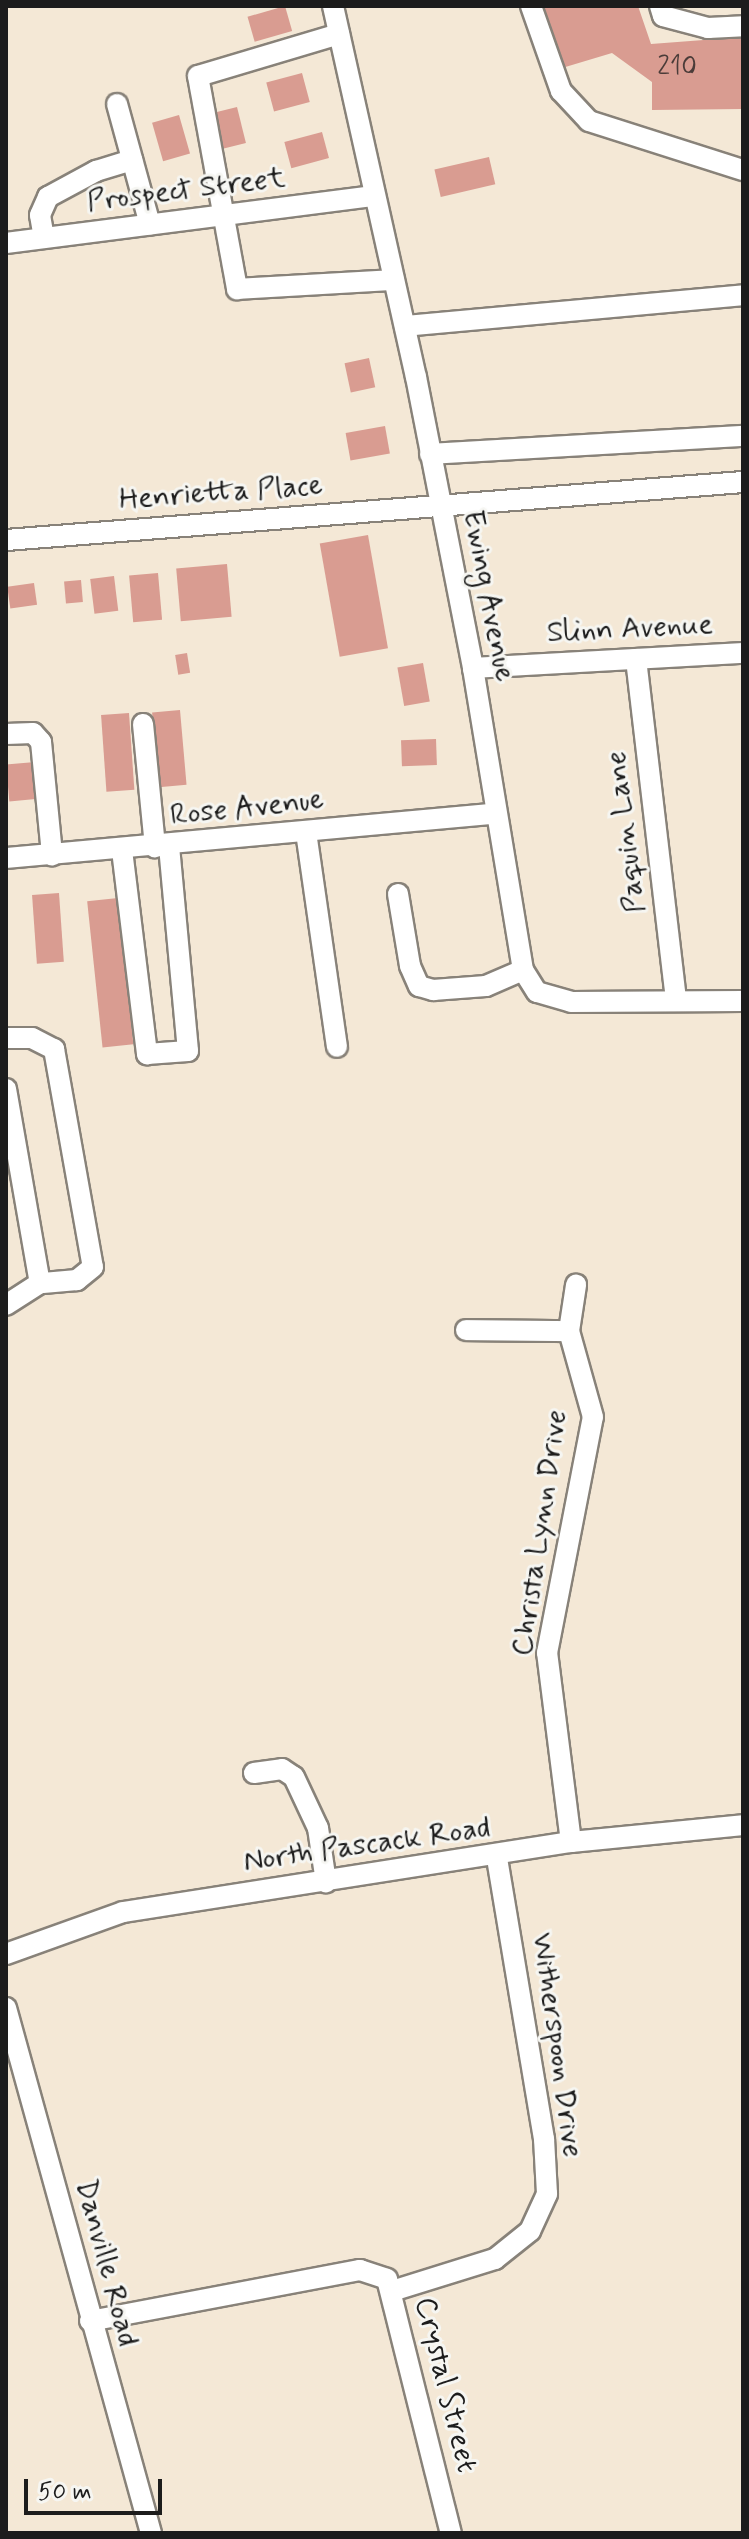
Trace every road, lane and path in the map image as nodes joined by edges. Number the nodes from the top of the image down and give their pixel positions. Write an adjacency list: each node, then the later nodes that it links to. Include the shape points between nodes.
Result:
1 (333, 6): 7 (street, Ewing Avenue)
2 (531, 6): 10 (street, via 561,91 589,121)
3 (660, 6): 6 (street, via 663,16)
4 (707, 6): 6 (street)
5 (743, 26): 6 (street)
6 (713, 27)
7 (339, 34): 11 (street, Ewing Avenue); 12 (street, via 198,76)
8 (117, 104): 9 (street)
9 (132, 160): 13 (street); 14 (street, via 96,171 48,197 40,215)
10 (743, 170)
11 (374, 196): 12 (street, Prospect Street); 16 (street, Ewing Avenue)
12 (224, 214): 13 (street, Prospect Street); 16 (street, via 237,289)
13 (150, 225): 14 (street, Prospect Street)
14 (44, 238): 15 (street, Prospect Street)
15 (6, 243)
16 (394, 280): 18 (street, Ewing Avenue)
17 (743, 295): 18 (street)
18 (405, 326): 20 (street, Ewing Avenue)
19 (743, 436): 20 (street)
20 (430, 454): 22 (street, Ewing Avenue)
21 (743, 482): 22 (street, Henrietta Place)
22 (440, 506): 23 (street, Henrietta Place); 26 (street, Ewing Avenue)
23 (6, 540)
24 (743, 653): 25 (street, Slinn Avenue)
25 (636, 659): 26 (street, Slinn Avenue); 37 (street, Paquin Lane)
26 (473, 668): 29 (street, Ewing Avenue)
27 (143, 724): 31 (street)
28 (6, 734): 33 (street, via 33,733 41,742)
29 (494, 814): 30 (street, Rose Avenue); 36 (street, Ewing Avenue)
30 (306, 832): 31 (street, Rose Avenue); 40 (street)
31 (162, 846): 32 (street, Rose Avenue); 32 (street, via 188,1051 147,1054)
32 (122, 850): 33 (street, Rose Avenue)
33 (52, 855): 34 (street, Rose Avenue)
34 (6, 858)
35 (398, 894): 36 (street, via 410,966 419,986 486,986)
36 (523, 970): 37 (street, via 537,992 571,1002)
37 (676, 998): 38 (street)
38 (743, 1001)
39 (6, 1038): 42 (street, via 32,1038 54,1049 93,1267 77,1280)
40 (337, 1047)
41 (6, 1089): 42 (street)
42 (40, 1283): 44 (street)
43 (576, 1285): 46 (street, Christa Lynn Drive)
44 (6, 1305)
45 (466, 1330): 46 (street)
46 (569, 1331): 49 (street, Christa Lynn Drive, via 593,1417 547,1653)
47 (254, 1773): 51 (street, via 282,1769 294,1777 318,1828)
48 (743, 1825): 49 (street, North Pascack Road)
49 (571, 1842): 50 (street, North Pascack Road)
50 (497, 1857): 51 (street, North Pascack Road); 54 (street, Witherspoon Drive, via 544,2139 547,2194 530,2231 495,2259)
51 (326, 1882): 52 (street, North Pascack Road, via 123,1912)
52 (6, 1954)
53 (6, 2008): 55 (street, Danville Road)
54 (392, 2291): 55 (street, Crystal Street, via 387,2279 360,2270); 57 (street, Crystal Street)
55 (90, 2321): 56 (street, Danville Road)
56 (151, 2533)
57 (451, 2533)

